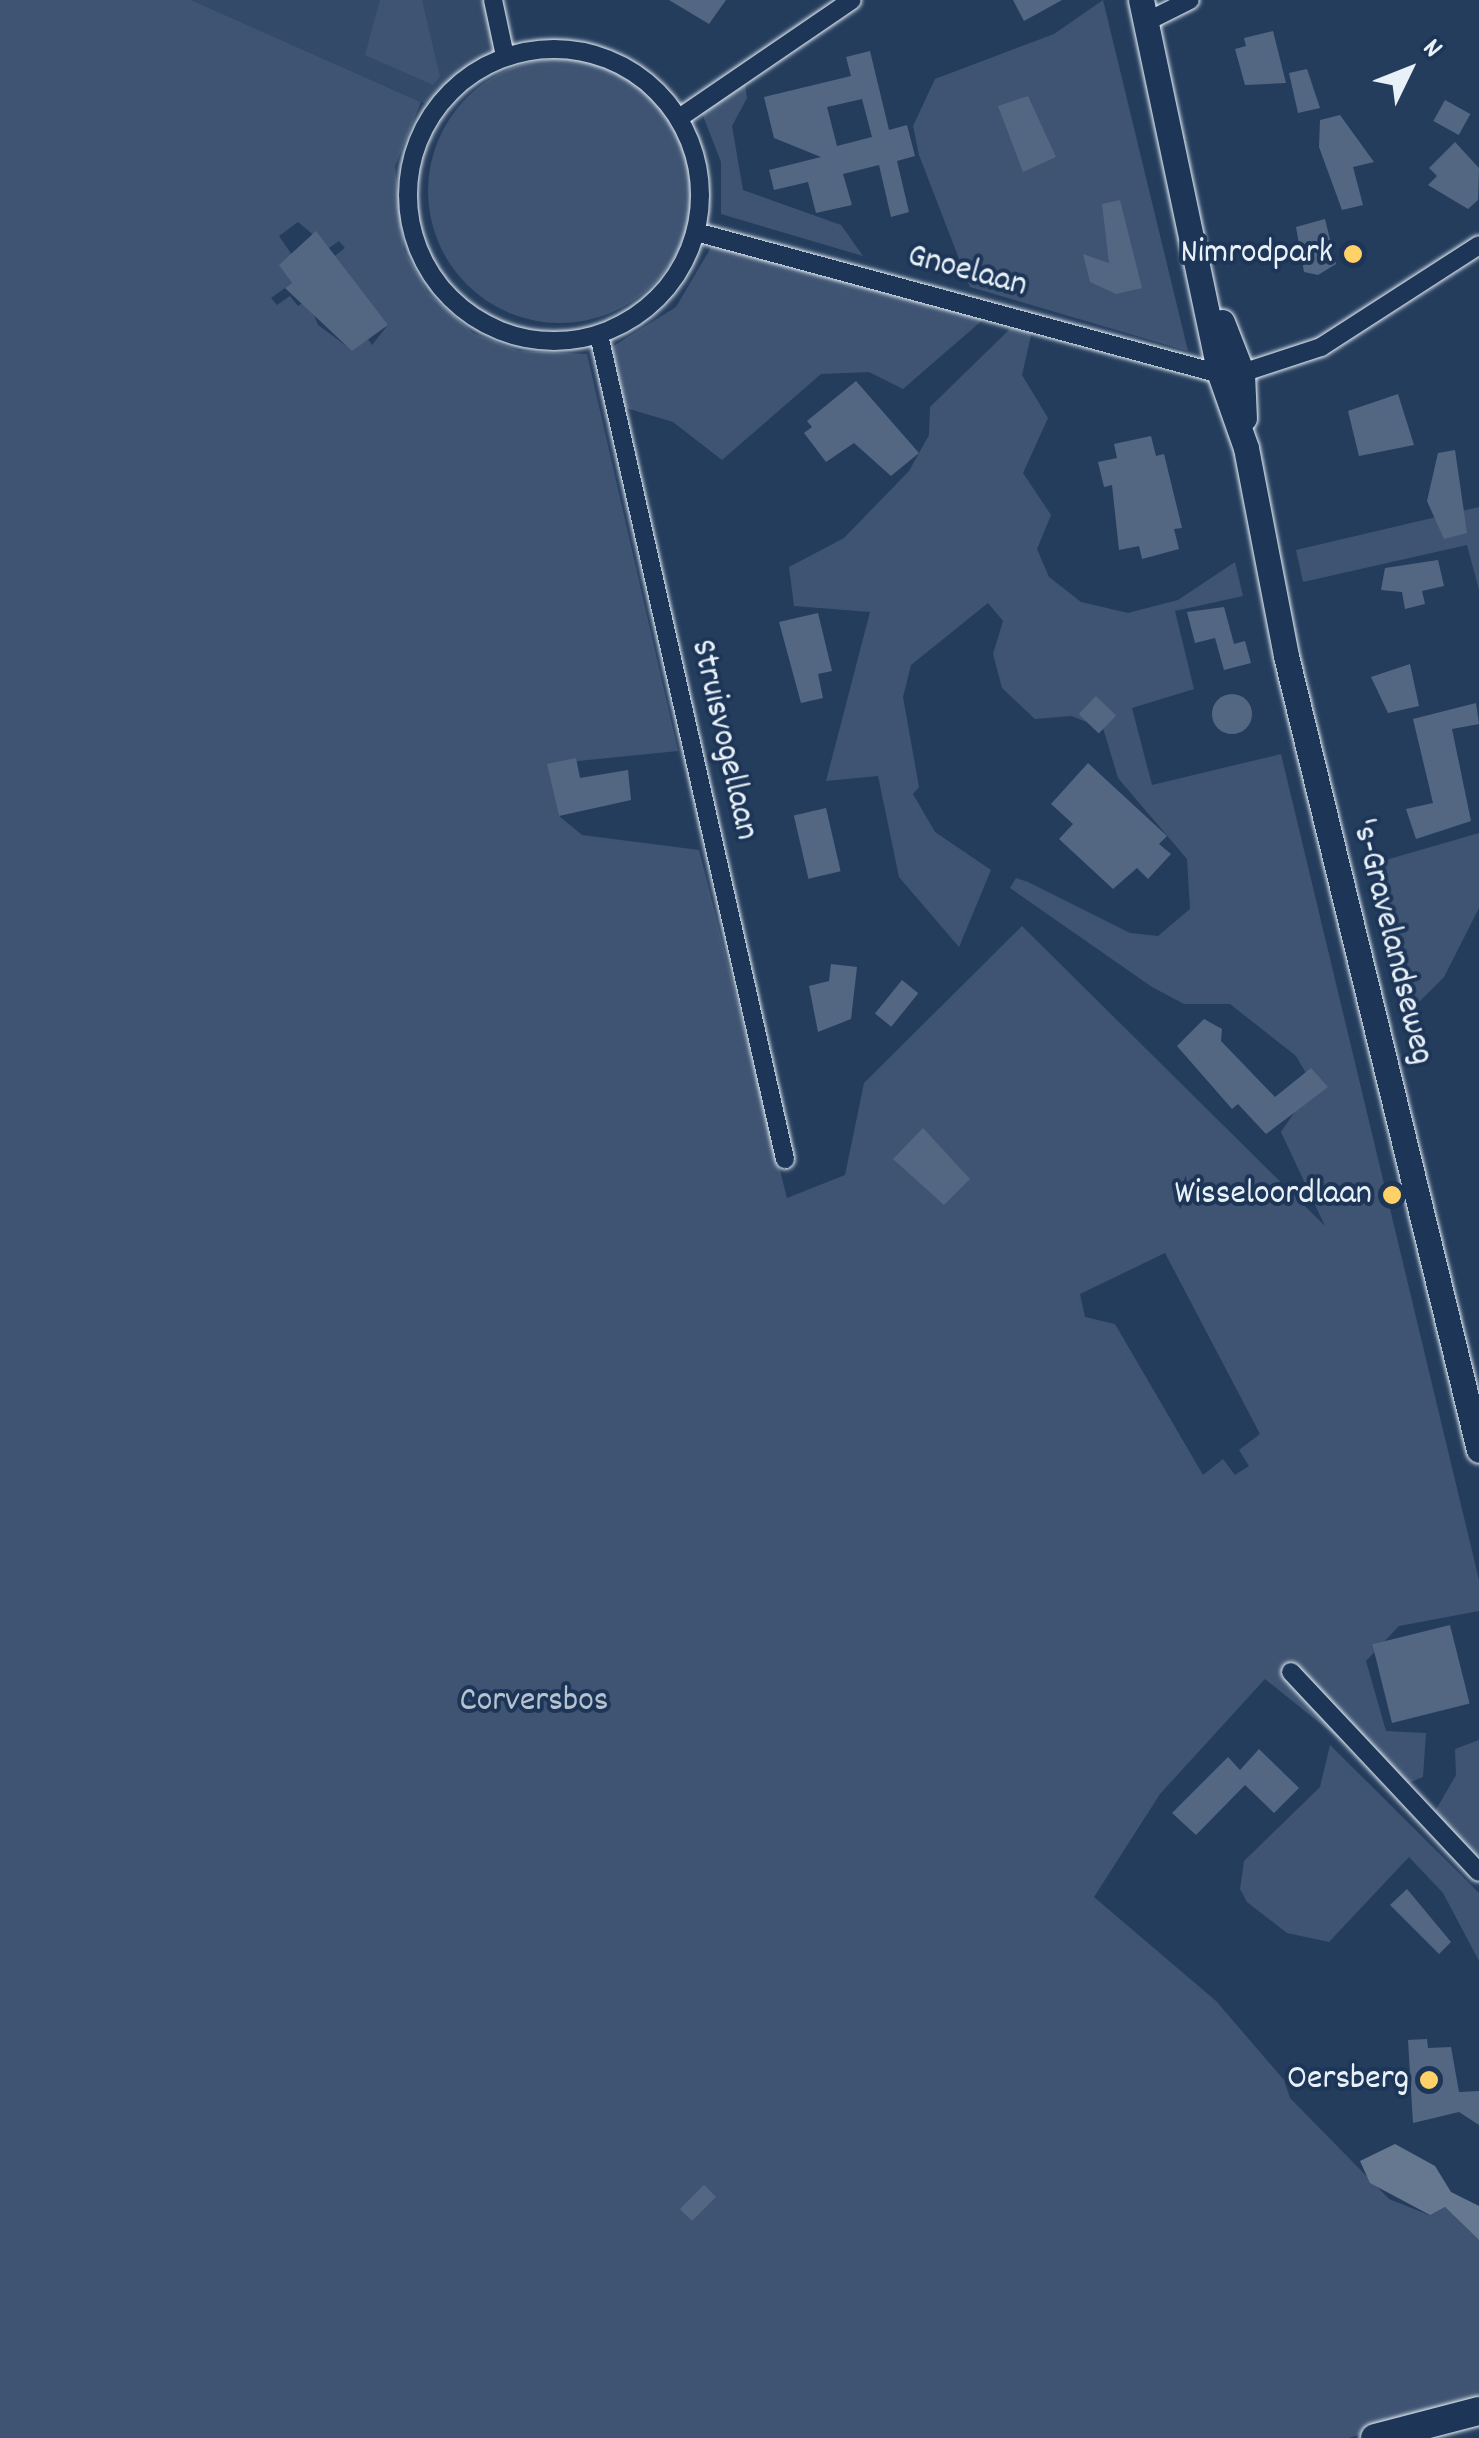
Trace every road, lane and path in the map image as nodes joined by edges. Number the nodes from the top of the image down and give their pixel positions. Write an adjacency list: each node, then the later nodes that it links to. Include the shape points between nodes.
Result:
1 (492, 0): 5 (street)
2 (852, 0): 6 (street)
3 (1190, 0): 4 (street)
4 (1144, 11): 10 (street, 's-Gravelandseweg)
5 (505, 56): 6 (street, via 554,48 602,56 646,80); 9 (street, via 458,82 435,108 407,184 410,224 424,263 480,322 558,342)
6 (678, 118): 7 (street, via 700,193)
7 (696, 232): 9 (street, via 661,296); 10 (street, Gnoelaan)
8 (1479, 245): 10 (street, via 1320,348)
9 (599, 335): 11 (street, Struisvogellaan)
10 (1231, 373): 12 (street, 's-Gravelandseweg, via 1286,656)
11 (786, 1159)
12 (1479, 1450)
13 (1291, 1672): 14 (street)
14 (1479, 1872)
15 (1479, 2411): 16 (main road)
16 (1375, 2438)

